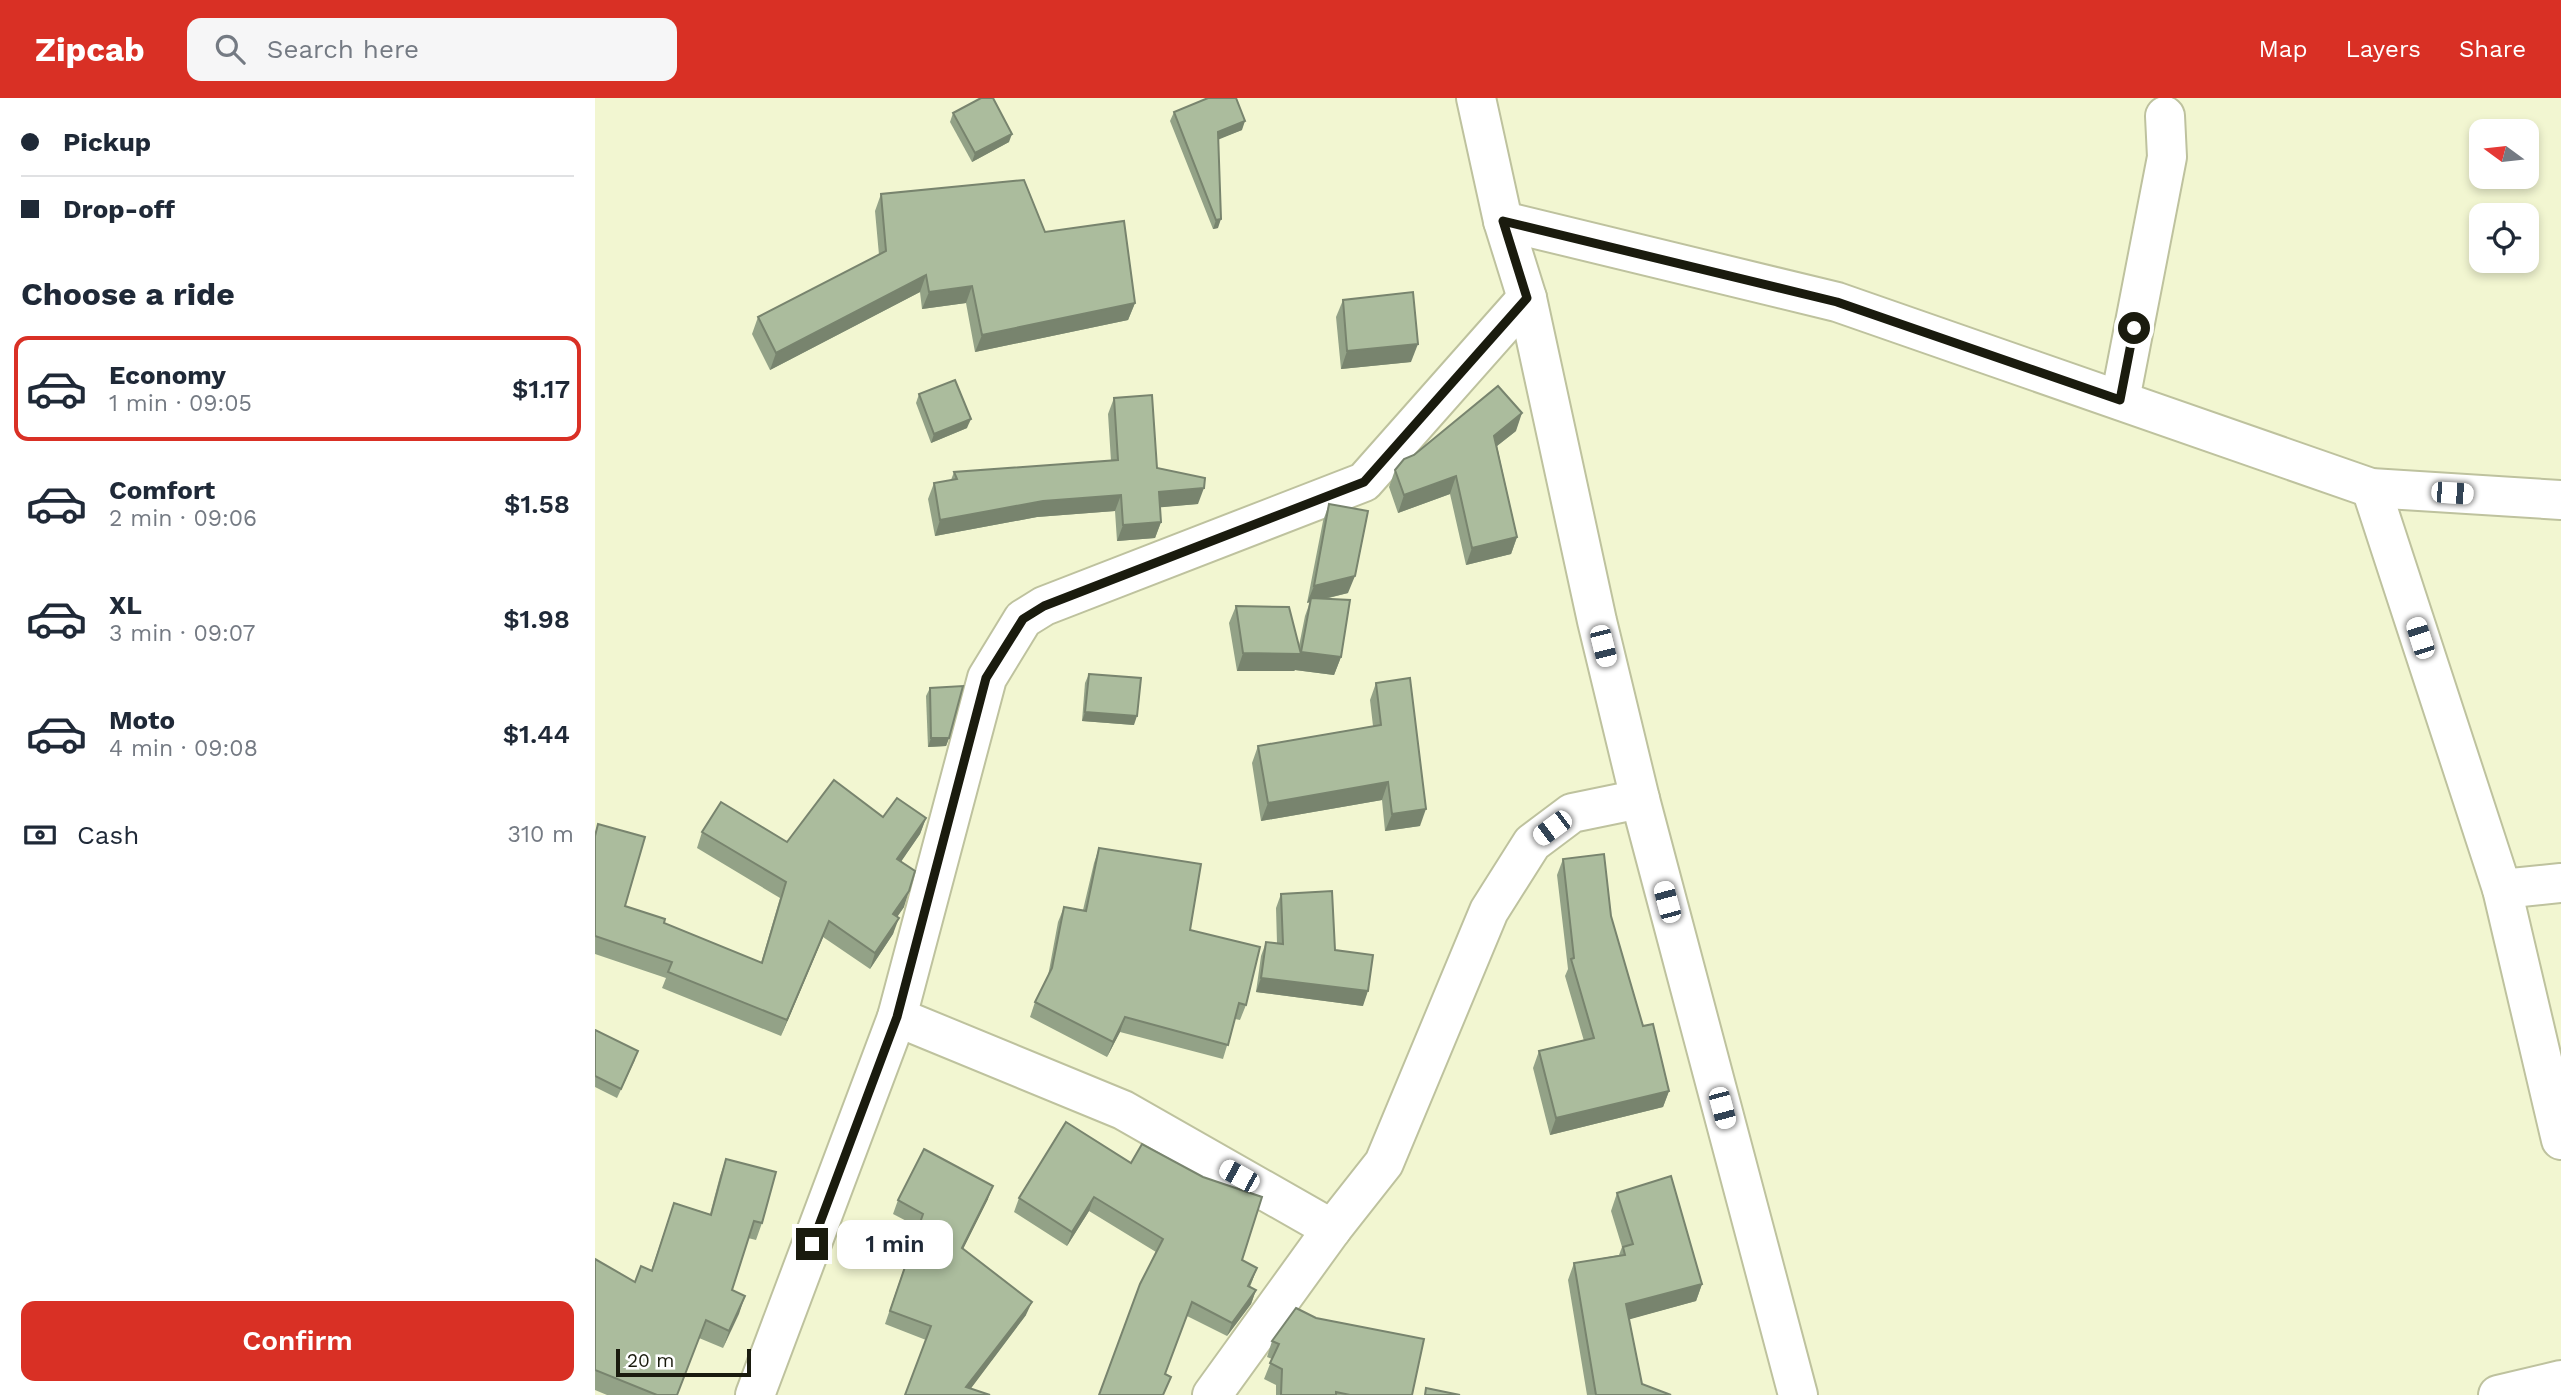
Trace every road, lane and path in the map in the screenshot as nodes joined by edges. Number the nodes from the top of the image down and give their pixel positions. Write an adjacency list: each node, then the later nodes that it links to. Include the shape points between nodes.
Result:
1 (1476, 98): 3 (street)
2 (2165, 116): 5 (street, via 2167,157)
3 (1503, 221): 4 (street); 5 (street, via 1837,302)
4 (1527, 298): 8 (street); 11 (street, via 1364,482 1044,606 1023,619 986,678)
5 (2120, 400): 6 (street)
6 (2371, 488): 7 (street); 10 (street)
7 (2561, 500)
8 (1640, 799): 13 (street, via 1572,813 1532,843 1489,911 1384,1163); 17 (street)
9 (2561, 883): 10 (street)
10 (2503, 889): 12 (street)
11 (897, 1017): 13 (street, via 1123,1110); 15 (street)
12 (2561, 1140)
13 (1332, 1229): 16 (street)
14 (2561, 1380): 18 (street)
15 (755, 1395)
16 (1212, 1395)
17 (1798, 1395)
18 (2498, 1395)

